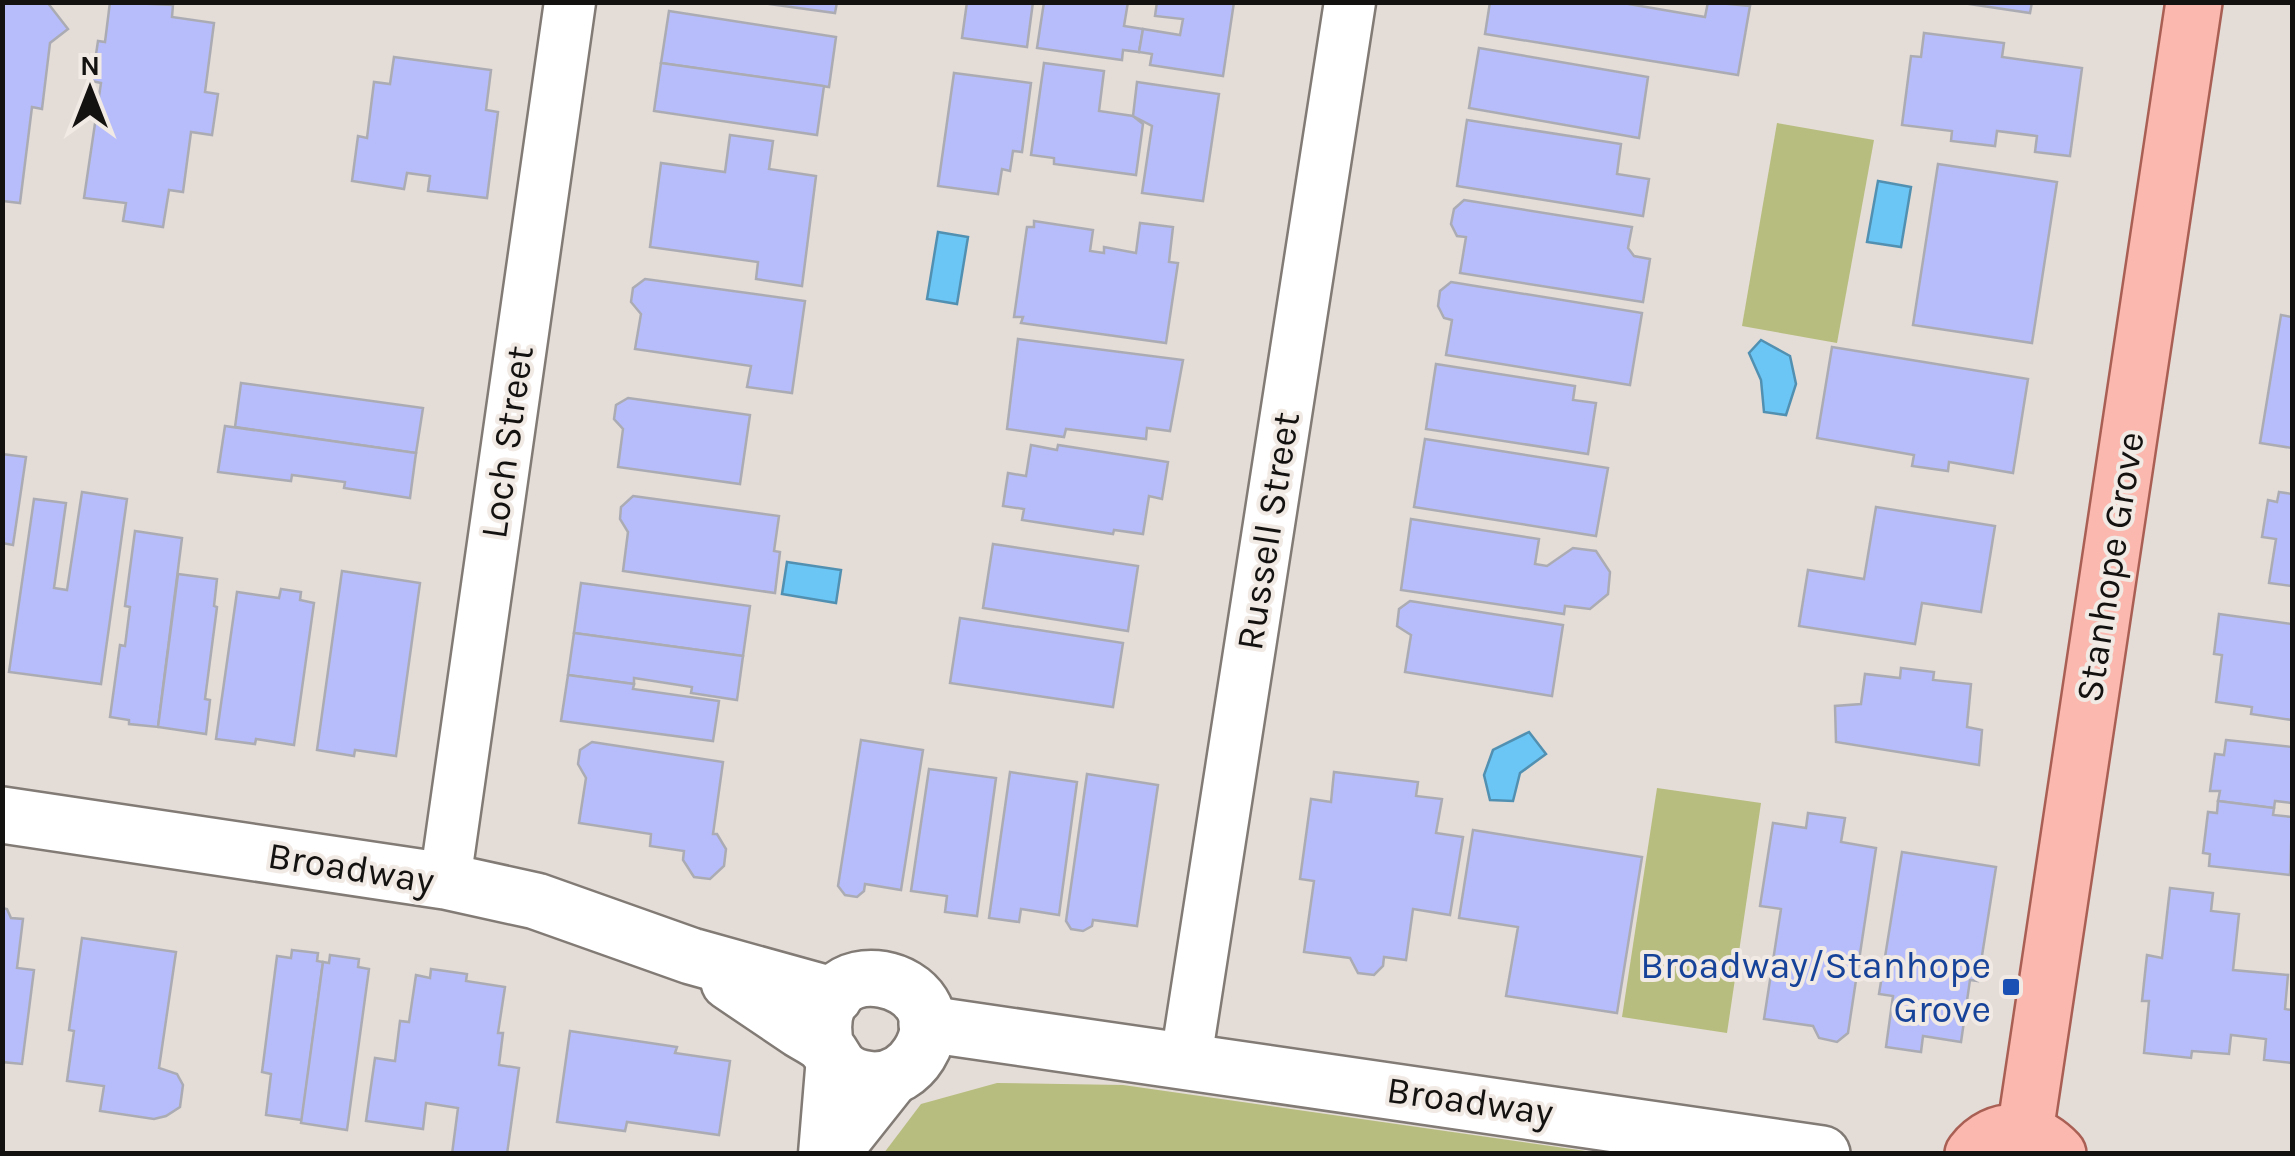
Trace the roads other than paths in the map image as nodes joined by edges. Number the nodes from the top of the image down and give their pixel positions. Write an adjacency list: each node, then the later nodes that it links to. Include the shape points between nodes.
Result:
1 (570, 2): 5 (street, Loch Street)
2 (1350, 2): 8 (street, Russell Street)
3 (2194, 2): 9 (main road, Stanhope Grove)
4 (2, 815): 5 (street, Broadway)
5 (444, 881): 6 (street, Broadway, via 536,901 692,956)
6 (831, 1033): 7 (street, Broadway, via 844,1070 860,1078 878,1080); 7 (street, via 849,984 884,977 915,995); 10 (street)
7 (909, 1057): 8 (street, Broadway, via 1118,1050); 11 (street)
8 (1186, 1060): 12 (street, Broadway)
9 (2041, 1143): 13 (main road, via 1995,1135)
10 (824, 1154)
11 (834, 1154)
12 (1822, 1154)
13 (1973, 1154)

